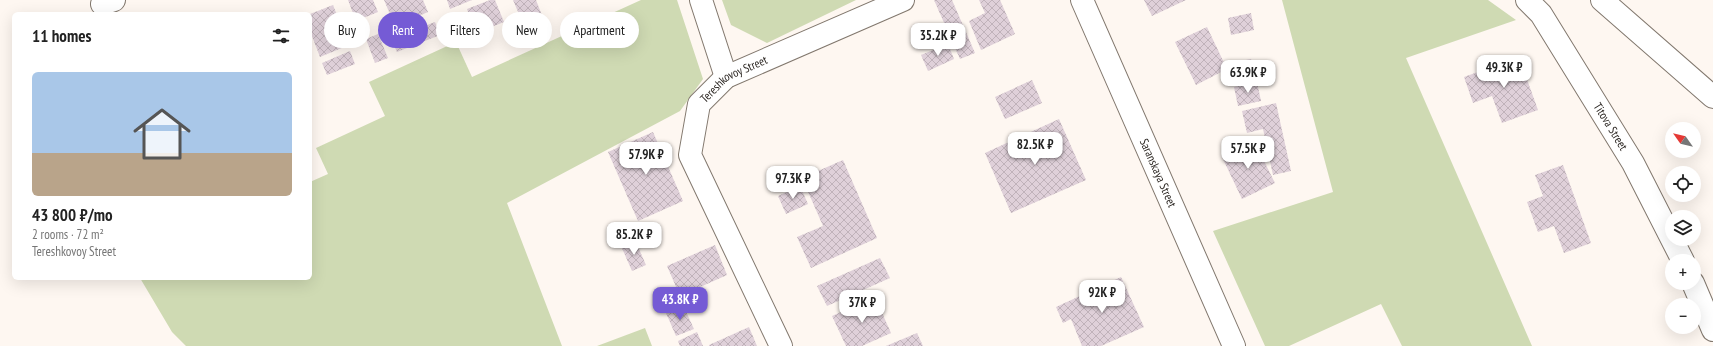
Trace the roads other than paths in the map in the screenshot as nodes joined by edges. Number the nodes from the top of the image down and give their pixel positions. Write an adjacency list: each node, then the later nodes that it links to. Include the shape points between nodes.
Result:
1 (701, 0): 6 (street)
2 (903, 0): 6 (street, Tereshkovoy Street)
3 (1082, 0): 12 (street, Saranskaya Street)
4 (1527, 0): 8 (street, Titova Street, via 1541,14 1633,163)
5 (1602, 0): 7 (street)
6 (726, 77): 11 (street, Tereshkovoy Street, via 699,104 690,155)
7 (1713, 97)
8 (1678, 254)
9 (1696, 290): 10 (street)
10 (1713, 330)
11 (781, 346)
12 (1234, 346)

